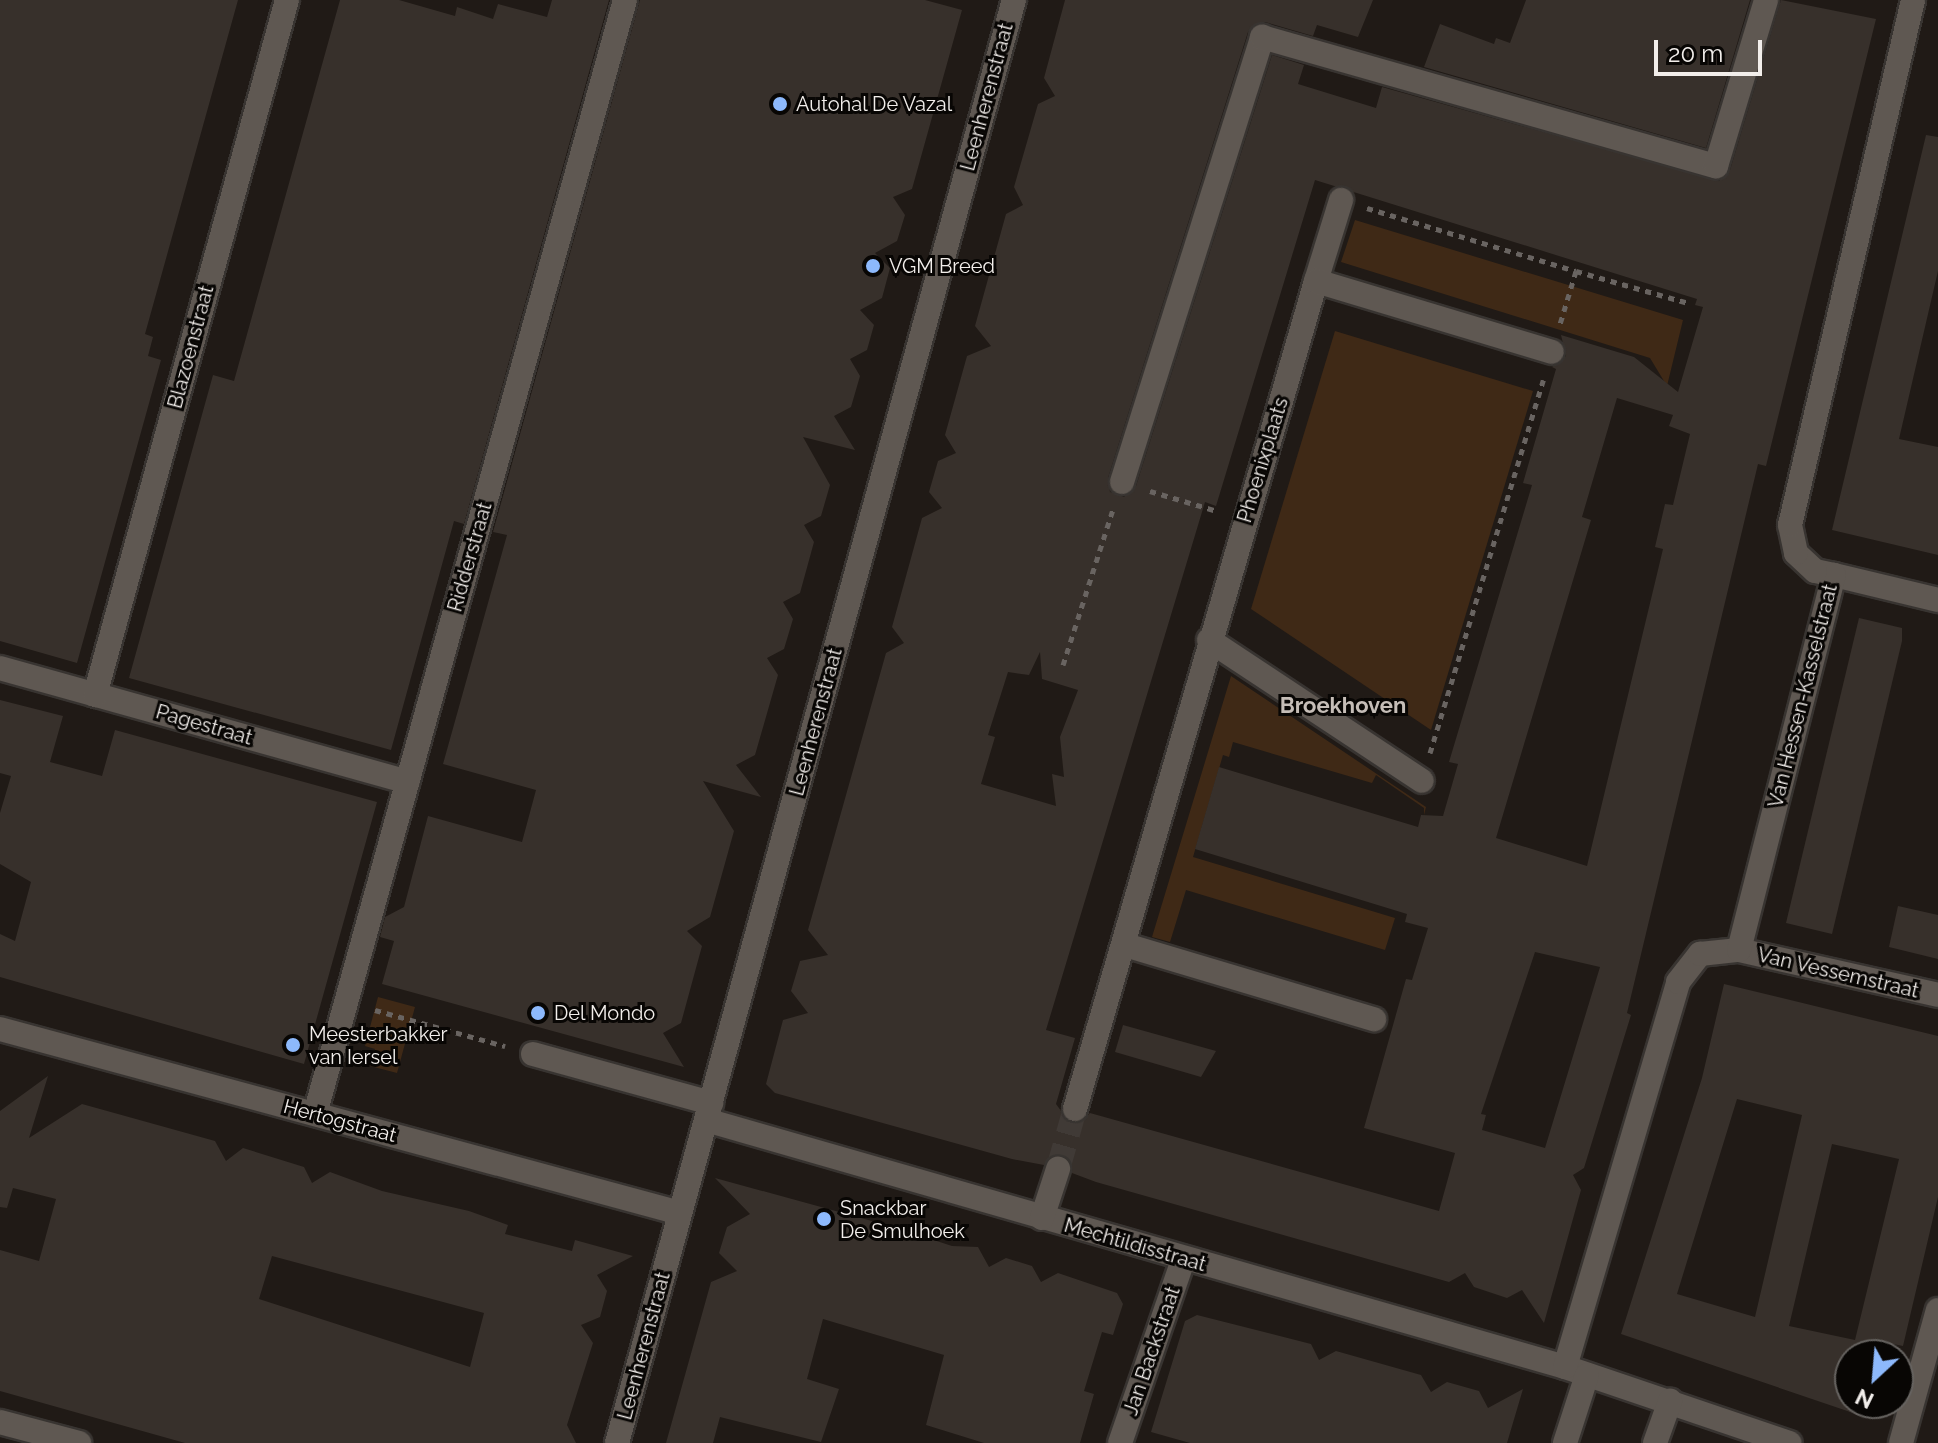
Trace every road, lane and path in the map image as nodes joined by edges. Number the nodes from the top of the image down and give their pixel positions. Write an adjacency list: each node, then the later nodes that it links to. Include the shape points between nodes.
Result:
1 (287, 0): 18 (street, Blazoenstraat)
2 (625, 0): 20 (street, Ridderstraat)
3 (1014, 0): 29 (street, Leenherenstraat)
4 (1766, 0): 11 (street, via 1716,166 1262,37)
5 (1913, 0): 13 (street, Van Hessen-Kasselstraat, via 1790,525 1796,553 1815,571)
6 (1341, 200): 7 (path); 8 (street, Phoenixplaats)
7 (1576, 271): 9 (path); 10 (path)
8 (1316, 281): 10 (street); 12 (street, Phoenixplaats)
9 (1688, 303)
10 (1552, 352): 19 (path)
11 (1122, 482): 12 (path); 16 (path)
12 (1245, 519): 15 (street, Phoenixplaats)
13 (1834, 575): 14 (street); 22 (street, Van Hessen-Kasselstraat)
14 (1938, 600)
15 (1209, 640): 19 (street); 21 (street, Phoenixplaats)
16 (1063, 665)
17 (0, 668): 18 (street, Pagestraat)
18 (95, 695): 20 (street, Pagestraat)
19 (1422, 781)
20 (407, 782): 24 (street, Ridderstraat)
21 (1125, 945): 25 (street); 28 (street, Phoenixplaats)
22 (1739, 950): 23 (street, Van Vessemstraat); 36 (street, via 1700,954 1678,982)
23 (1938, 995)
24 (346, 1002): 27 (path); 30 (street, Ridderstraat)
25 (1374, 1019)
26 (0, 1029): 30 (street, Hertogstraat)
27 (533, 1054): 29 (street)
28 (1075, 1109)
29 (709, 1111): 32 (street, Leenherenstraat); 33 (street, Mechtildisstraat)
30 (315, 1114): 32 (street, Hertogstraat)
31 (1058, 1169): 33 (street)
32 (680, 1213): 41 (street, Leenherenstraat)
33 (1042, 1218): 34 (street, Mechtildisstraat)
34 (1183, 1260): 36 (street, Mechtildisstraat); 42 (street, Jan Backstraat)
35 (1938, 1310): 46 (street)
36 (1576, 1371): 37 (street, Mechtildisstraat); 43 (street)
37 (1670, 1401): 44 (street); 45 (street, Mechtildisstraat)
38 (0, 1422): 39 (street)
39 (27, 1436): 40 (street)
40 (79, 1443)
41 (617, 1443)
42 (1120, 1443)
43 (1565, 1443)
44 (1655, 1443)
45 (1789, 1443)
46 (1901, 1443)

